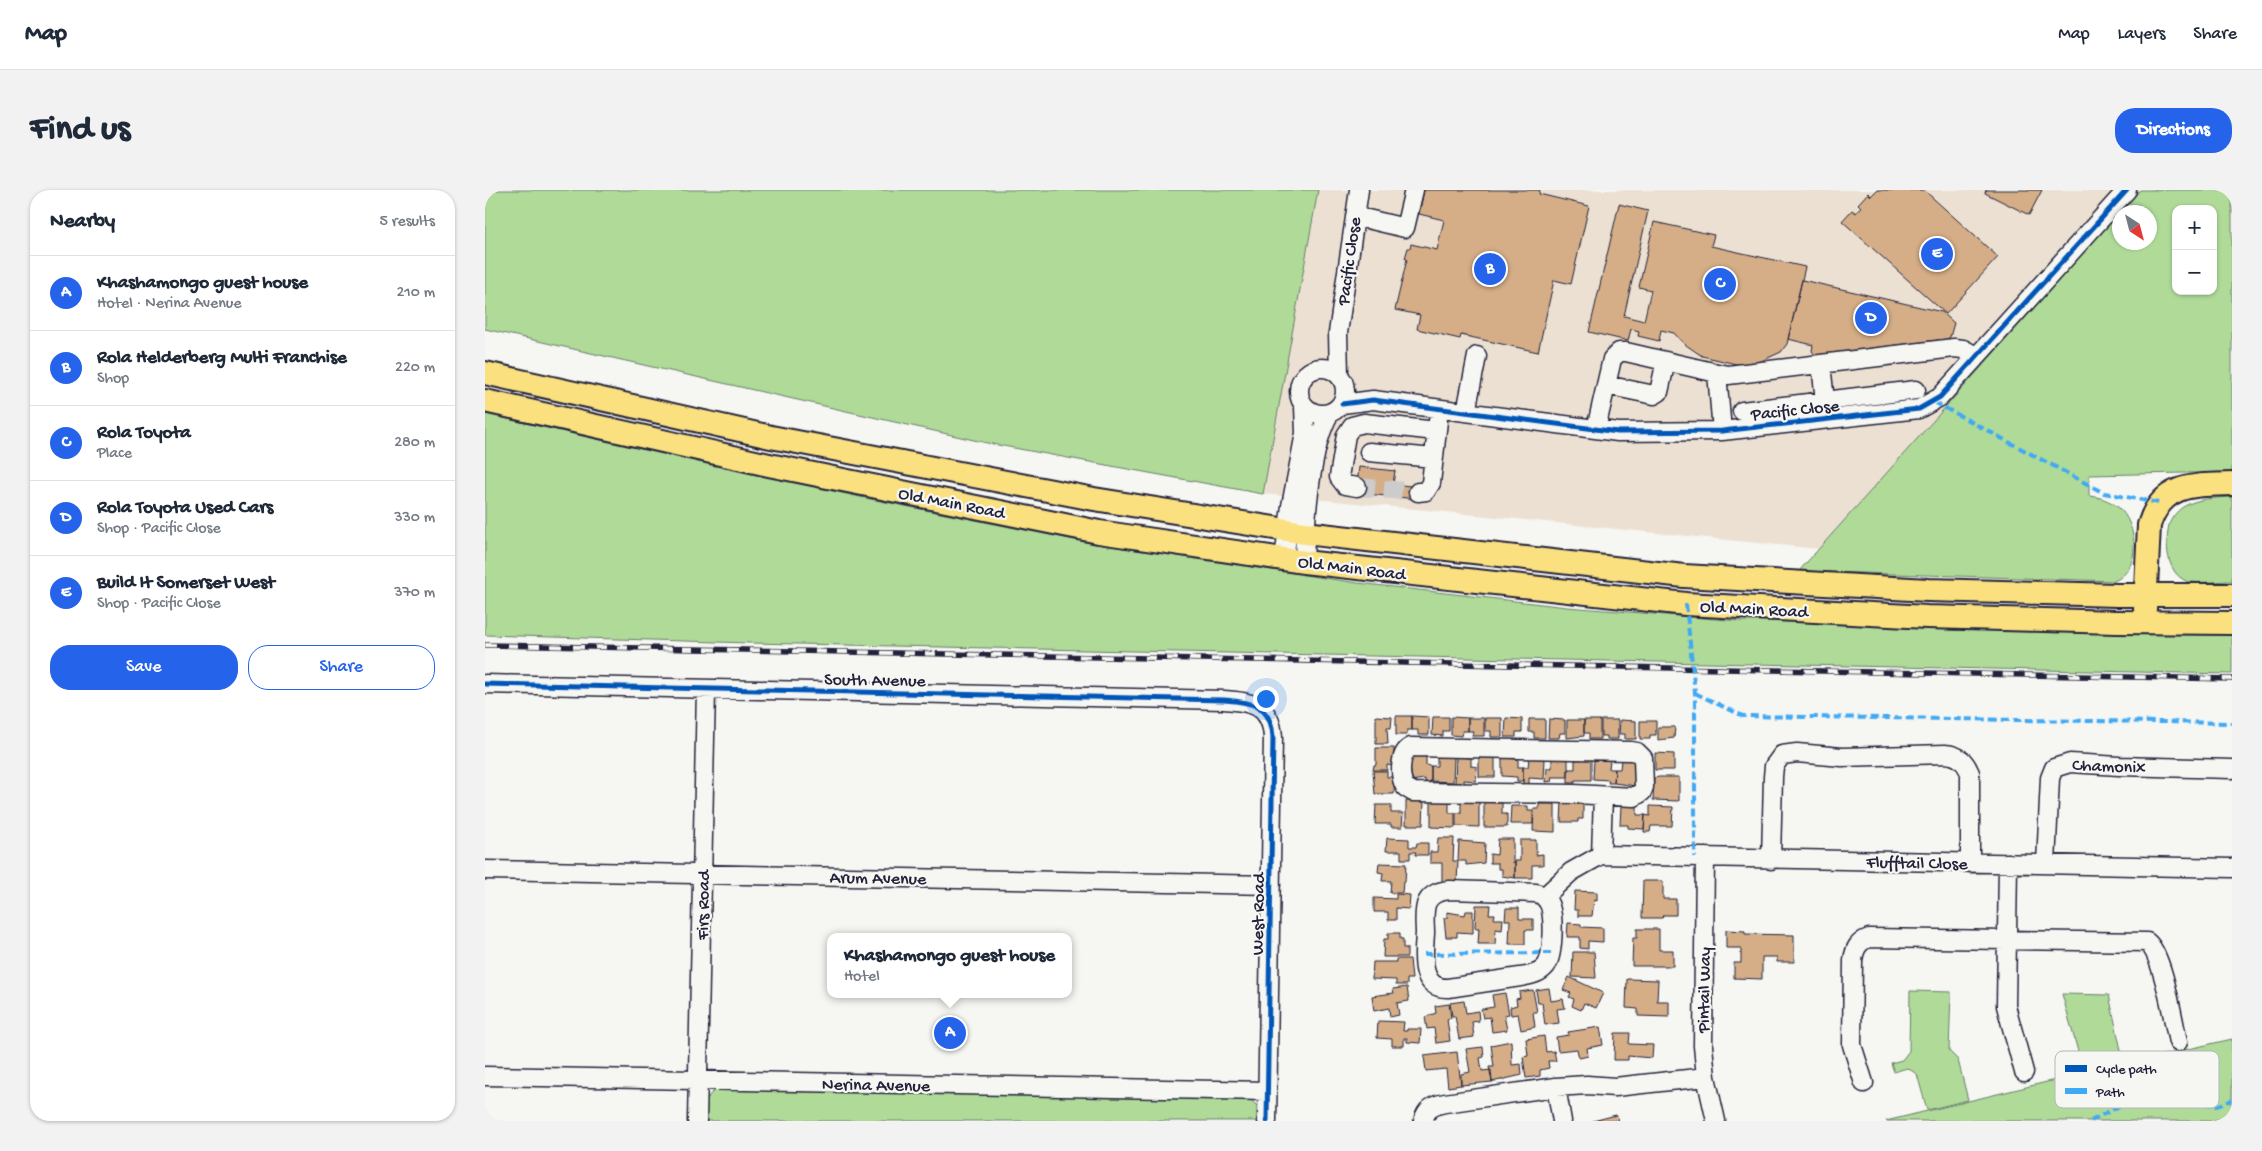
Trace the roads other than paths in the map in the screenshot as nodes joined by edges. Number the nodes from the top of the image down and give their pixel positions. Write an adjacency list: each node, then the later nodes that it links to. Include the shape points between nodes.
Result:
1 (1414, 190): 3 (street, via 1405,228)
2 (2127, 190): 6 (street, Pacific Close)
3 (1356, 199): 4 (street, Pacific Close)
4 (1338, 333): 9 (street); 12 (street)
5 (1477, 356): 22 (street)
6 (1976, 356): 8 (street, via 1954,348); 25 (street, Pacific Close, via 1940,397 1919,409)
7 (1666, 361): 11 (street); 13 (street, via 1619,352 1612,359); 13 (street, via 1659,392 1653,395)
8 (1821, 364): 11 (street); 17 (street)
9 (1316, 369): 12 (street, via 1328,369); 18 (street, via 1305,375 1299,386)
10 (485, 373): 31 (main road, Old Main Road, via 771,437 1094,499)
11 (1717, 374): 25 (street)
12 (1342, 379): 15 (street); 20 (street, via 1346,394)
13 (1606, 385): 23 (street)
14 (1916, 390): 17 (street)
15 (1373, 400): 19 (street, Pacific Close); 20 (street)
16 (485, 401): 32 (main road, Old Main Road, via 769,465 1089,530)
17 (1825, 401): 21 (street)
18 (1303, 406): 20 (street, via 1318,414); 31 (street, via 1305,433)
19 (1439, 408): 22 (street, Pacific Close); 24 (street)
20 (1336, 409): 31 (street, via 1319,438)
21 (1741, 411)
22 (1466, 412): 23 (street, Pacific Close)
23 (1596, 429): 25 (street, Pacific Close, via 1618,432)
24 (1436, 431): 27 (street); 29 (street, via 1364,423 1352,426 1346,435 1339,477 1345,485)
25 (1722, 431)
26 (1369, 452): 27 (street)
27 (1434, 458): 30 (street, via 1430,486 1426,491)
28 (2232, 484): 34 (main road, via 2188,486 2159,503 2149,525)
29 (1357, 487)
30 (1418, 492)
31 (1296, 532): 32 (street); 34 (main road, Old Main Road, via 1684,576 1928,590)
32 (1294, 561): 35 (main road, Old Main Road, via 1685,604 1927,617)
33 (2232, 594): 34 (main road, Old Main Road)
34 (2145, 595): 35 (main road)
35 (2144, 622): 36 (main road, Old Main Road)
36 (2232, 623)
37 (485, 684): 38 (street, South Avenue)
38 (706, 689): 39 (street, South Avenue, via 1224,700 1247,701); 50 (street, Firs Road)
39 (1263, 710): 51 (street, West Road, via 1272,726 1273,737)
40 (2232, 769): 47 (street, Chamonix, via 2070,763 2058,766 2049,778)
41 (1603, 796): 41 (street, via 1413,792 1403,784 1403,756 1407,749 1417,747 1631,751 1640,755 1644,763 1642,792 1634,797); 42 (street)
42 (1601, 855): 43 (street, Flufftail Close); 52 (street, via 1571,872)
43 (1705, 858): 44 (street, Flufftail Close); 57 (street, Pintail Way, via 1703,1046)
44 (1771, 860): 45 (street, Flufftail Close); 45 (street, via 1773,771 1776,760 1782,756 1797,753 1842,757 1945,754 1959,757 1970,773)
45 (1970, 863): 46 (street, Flufftail Close)
46 (2008, 863): 47 (street, Flufftail Close); 53 (street)
47 (2046, 864): 48 (street, Flufftail Close)
48 (2232, 868)
49 (485, 870): 50 (street, Arum Avenue)
50 (703, 874): 51 (street, Arum Avenue); 58 (street, Firs Road)
51 (1271, 885): 61 (street, West Road)
52 (1544, 897): 52 (street, via 1552,916 1551,953 1546,966 1539,972 1448,988 1436,987 1431,982 1424,962 1426,906 1438,892 1536,893)
53 (2007, 939): 54 (street, via 2147,942 2159,958); 55 (street, via 2006,1006); 59 (street, via 1876,937 1859,943 1853,960 1852,1036)
54 (2178, 1042)
55 (2023, 1072)
56 (485, 1076): 58 (street, Nerina Avenue)
57 (1706, 1077): 60 (street, via 1615,1087); 66 (street, Pintail Way)
58 (698, 1080): 61 (street, Nerina Avenue); 62 (street, Firs Road)
59 (1864, 1083)
60 (1556, 1087): 64 (street, via 1436,1104 1427,1111); 65 (street)
61 (1267, 1091): 63 (street, West Road)
62 (697, 1121)
63 (1267, 1121)
64 (1423, 1121)
65 (1562, 1121)
66 (1716, 1121)

